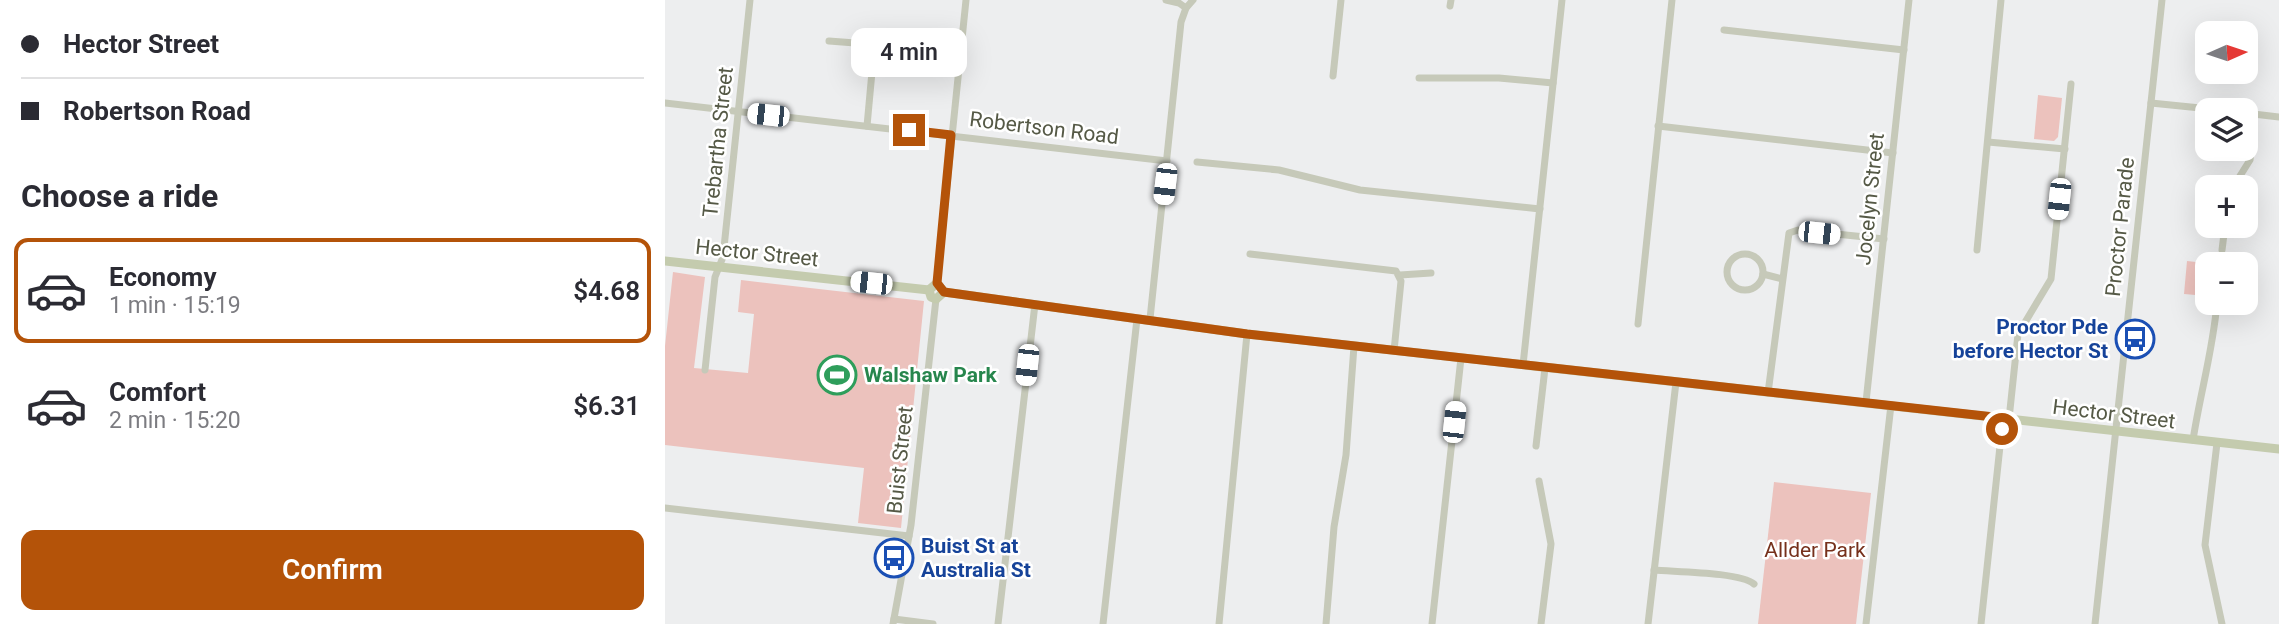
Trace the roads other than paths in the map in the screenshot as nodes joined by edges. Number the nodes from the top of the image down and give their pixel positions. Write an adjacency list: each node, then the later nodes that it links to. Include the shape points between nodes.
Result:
1 (750, 0): 22 (street, Trebartha Street)
2 (966, 0): 27 (street)
3 (1166, 0): 11 (street)
4 (1193, 0): 11 (street)
5 (1342, 0): 15 (street)
6 (1562, 0): 17 (street)
7 (1672, 0): 26 (street)
8 (1909, 0): 14 (street, Jocelyn Street)
9 (2001, 0): 28 (street)
10 (2162, 0): 20 (street, Proctor Parade)
11 (1186, 8): 31 (street)
12 (1724, 30): 14 (street)
13 (829, 41): 25 (street, via 868,44 874,50)
14 (1904, 50): 30 (street, Jocelyn Street)
15 (1333, 76)
16 (1419, 78): 17 (street)
17 (1553, 83): 33 (street)
18 (2071, 85): 29 (street)
19 (665, 103): 22 (street, Robertson Road)
20 (2151, 103): 21 (street); 66 (street, Proctor Parade)
21 (2195, 107)
22 (739, 111): 25 (street, Robertson Road); 40 (street, Trebartha Street)
23 (2258, 114): 24 (street)
24 (2279, 117)
25 (867, 126): 27 (street, Robertson Road)
26 (1658, 127): 30 (street); 53 (street)
27 (951, 135): 31 (street, Robertson Road); 45 (street)
28 (1988, 142): 29 (street); 36 (street)
29 (2064, 149): 65 (street, via 2051,279 2018,334)
30 (1893, 153): 35 (street, Jocelyn Street)
31 (1167, 161): 52 (street)
32 (1197, 162): 33 (street, via 1279,170 1360,190)
33 (1540, 209): 58 (street)
34 (2224, 238): 37 (street)
35 (1884, 240): 44 (street, via 1792,230); 63 (street, Jocelyn Street)
36 (1977, 250)
37 (2222, 250)
38 (1250, 254): 43 (street, via 1392,270)
39 (665, 261): 40 (main road, Hector Street)
40 (719, 267): 46 (main road, Hector Street); 60 (street, Trebartha Street)
41 (1431, 272): 43 (street)
42 (1763, 274): 42 (street, via 1758,285 1743,290 1732,285 1727,270 1732,259 1747,254 1758,259); 44 (street)
43 (1400, 275): 56 (street)
44 (1782, 279): 62 (street)
45 (937, 283): 46 (main road); 47 (main road)
46 (929, 290): 48 (main road)
47 (944, 292): 48 (main road); 49 (main road, Hector Street)
48 (936, 299): 73 (street, Buist Street)
49 (1035, 304): 51 (main road, Hector Street); 78 (street)
50 (2216, 315): 67 (street)
51 (1137, 319): 52 (main road, Hector Street); 79 (street)
52 (1150, 319): 54 (main road, Hector Street)
53 (1638, 324)
54 (1247, 334): 55 (main road, Hector Street); 80 (street)
55 (1354, 346): 56 (main road, Hector Street); 81 (street)
56 (1394, 351): 57 (main road, Hector Street)
57 (1461, 358): 58 (main road, Hector Street); 82 (street)
58 (1523, 365): 59 (main road, Hector Street)
59 (1545, 368): 61 (main road, Hector Street); 69 (street)
60 (705, 370)
61 (1676, 382): 62 (main road, Hector Street); 74 (street)
62 (1768, 393): 63 (main road, Hector Street)
63 (1866, 402): 64 (main road, Hector Street)
64 (1891, 405): 65 (main road, Hector Street); 85 (street)
65 (2006, 418): 66 (main road, Hector Street); 86 (street)
66 (2116, 432): 67 (main road, Hector Street); 87 (street, Proctor Parade)
67 (2193, 440): 68 (main road, Hector Street)
68 (2217, 443): 70 (main road, Hector Street); 88 (street, via 2205,545)
69 (1536, 446)
70 (2279, 449)
71 (1539, 481): 83 (street, via 1551,544)
72 (665, 508): 73 (street)
73 (908, 536): 76 (street, Buist Street)
74 (1654, 570): 75 (street); 84 (street)
75 (1754, 584)
76 (894, 622): 77 (street)
77 (933, 624)
78 (998, 624)
79 (1103, 624)
80 (1219, 624)
81 (1326, 624)
82 (1432, 624)
83 (1541, 624)
84 (1649, 624)
85 (1867, 624)
86 (1981, 624)
87 (2095, 624)
88 (2222, 624)

